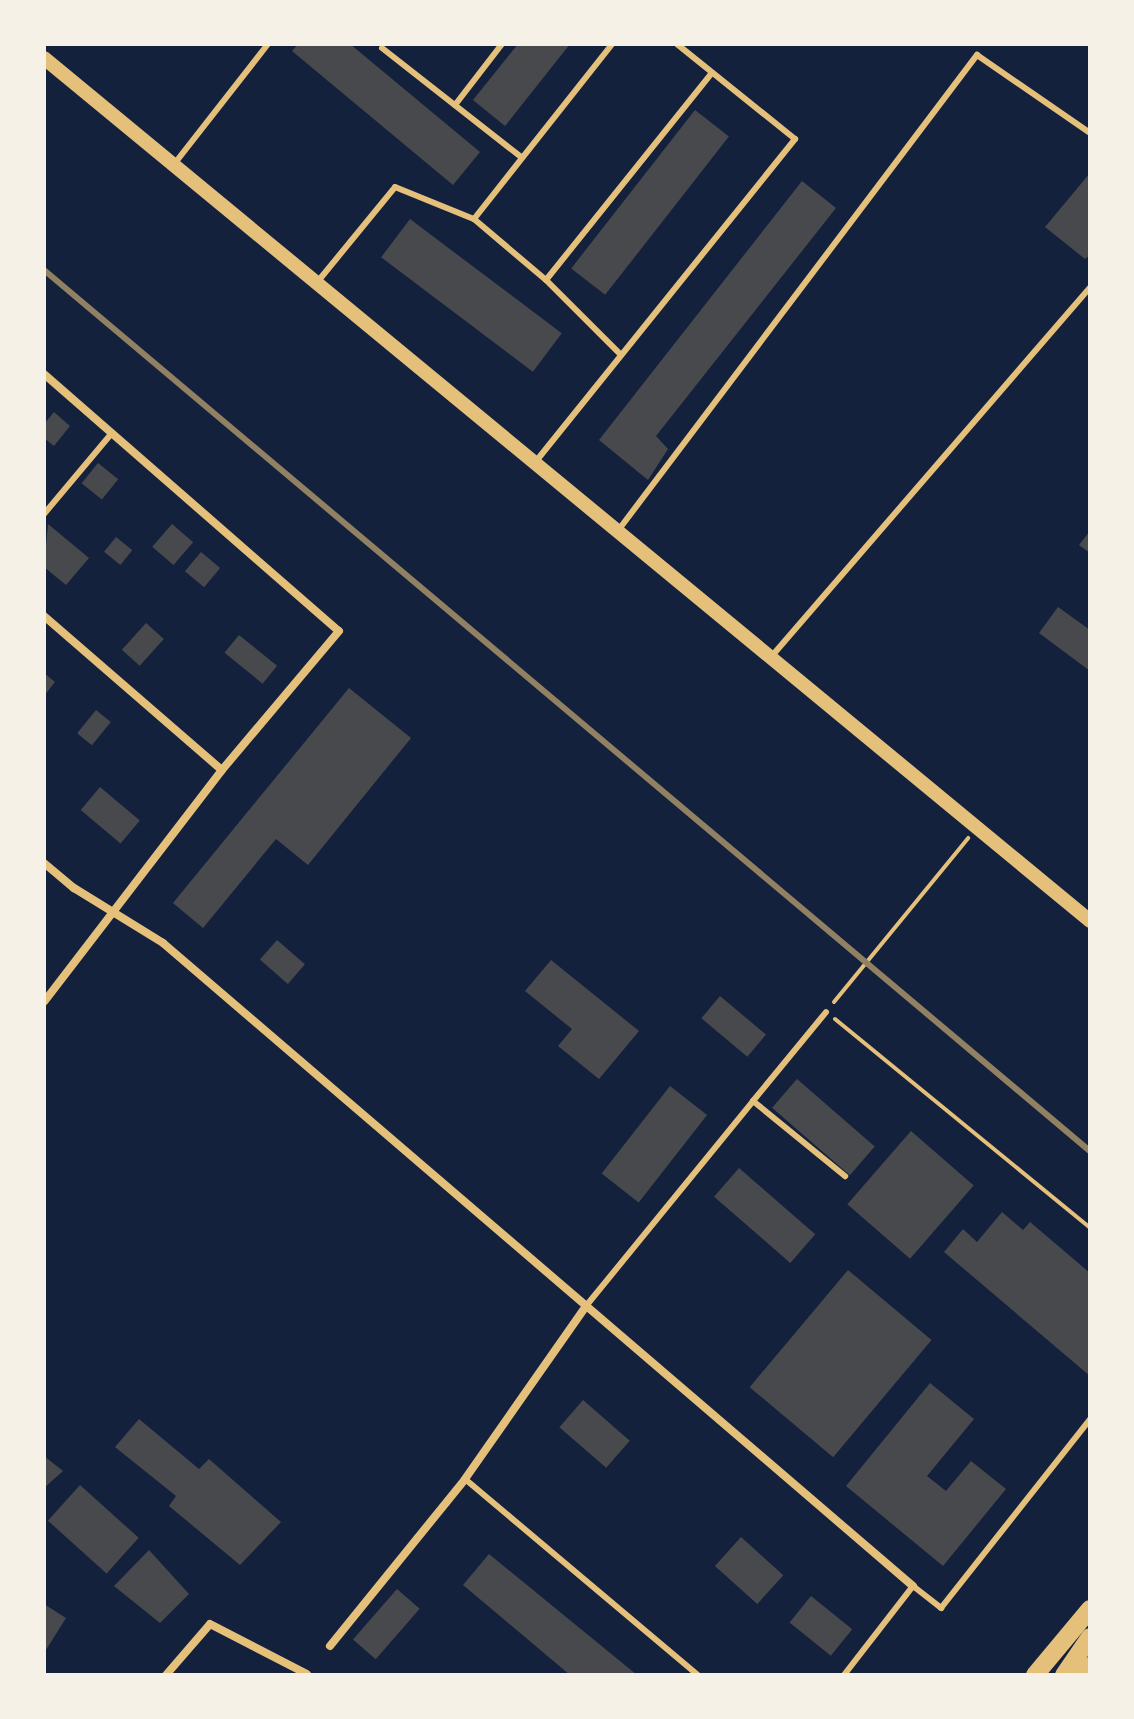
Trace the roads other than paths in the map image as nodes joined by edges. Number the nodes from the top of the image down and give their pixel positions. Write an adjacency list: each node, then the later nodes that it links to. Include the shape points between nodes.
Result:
1 (268, 44): 11 (lane)
2 (502, 44): 8 (lane)
3 (612, 44): 10 (lane)
4 (677, 44): 7 (lane)
5 (382, 45): 8 (lane)
6 (44, 58): 11 (street)
7 (712, 73): 14 (lane); 16 (lane, via 795,139)
8 (455, 105): 10 (lane)
9 (1090, 133): 21 (lane, via 977,55)
10 (521, 157): 12 (lane)
11 (175, 163): 13 (street)
12 (474, 219): 13 (lane, via 395,187); 14 (lane)
13 (319, 280): 19 (street)
14 (546, 280): 16 (lane)
15 (1090, 288): 23 (lane)
16 (621, 355): 19 (lane)
17 (44, 374): 18 (street)
18 (112, 433): 20 (lane); 24 (street, via 339,631)
19 (537, 460): 21 (street)
20 (44, 514)
21 (620, 528): 23 (street)
22 (44, 616): 24 (street)
23 (771, 657): 27 (street)
24 (222, 770): 26 (street)
25 (44, 863): 26 (street)
26 (112, 913): 28 (street); 32 (street, via 163,943)
27 (1090, 921)
28 (44, 1002)
29 (826, 1012): 30 (lane)
30 (753, 1101): 31 (lane); 32 (lane)
31 (845, 1176)
32 (586, 1306): 34 (street); 35 (street)
33 (1090, 1419): 35 (lane, via 941,1608)
34 (465, 1479): 38 (street); 42 (lane)
35 (913, 1586): 43 (lane)
36 (1090, 1609): 44 (highway)
37 (1090, 1637): 45 (highway)
38 (330, 1646)
39 (1090, 1666): 46 (highway)
40 (307, 1674): 41 (street, via 210,1624)
41 (166, 1675)
42 (698, 1675)
43 (844, 1675)
44 (1035, 1675)
45 (1064, 1675)
46 (1084, 1675)

